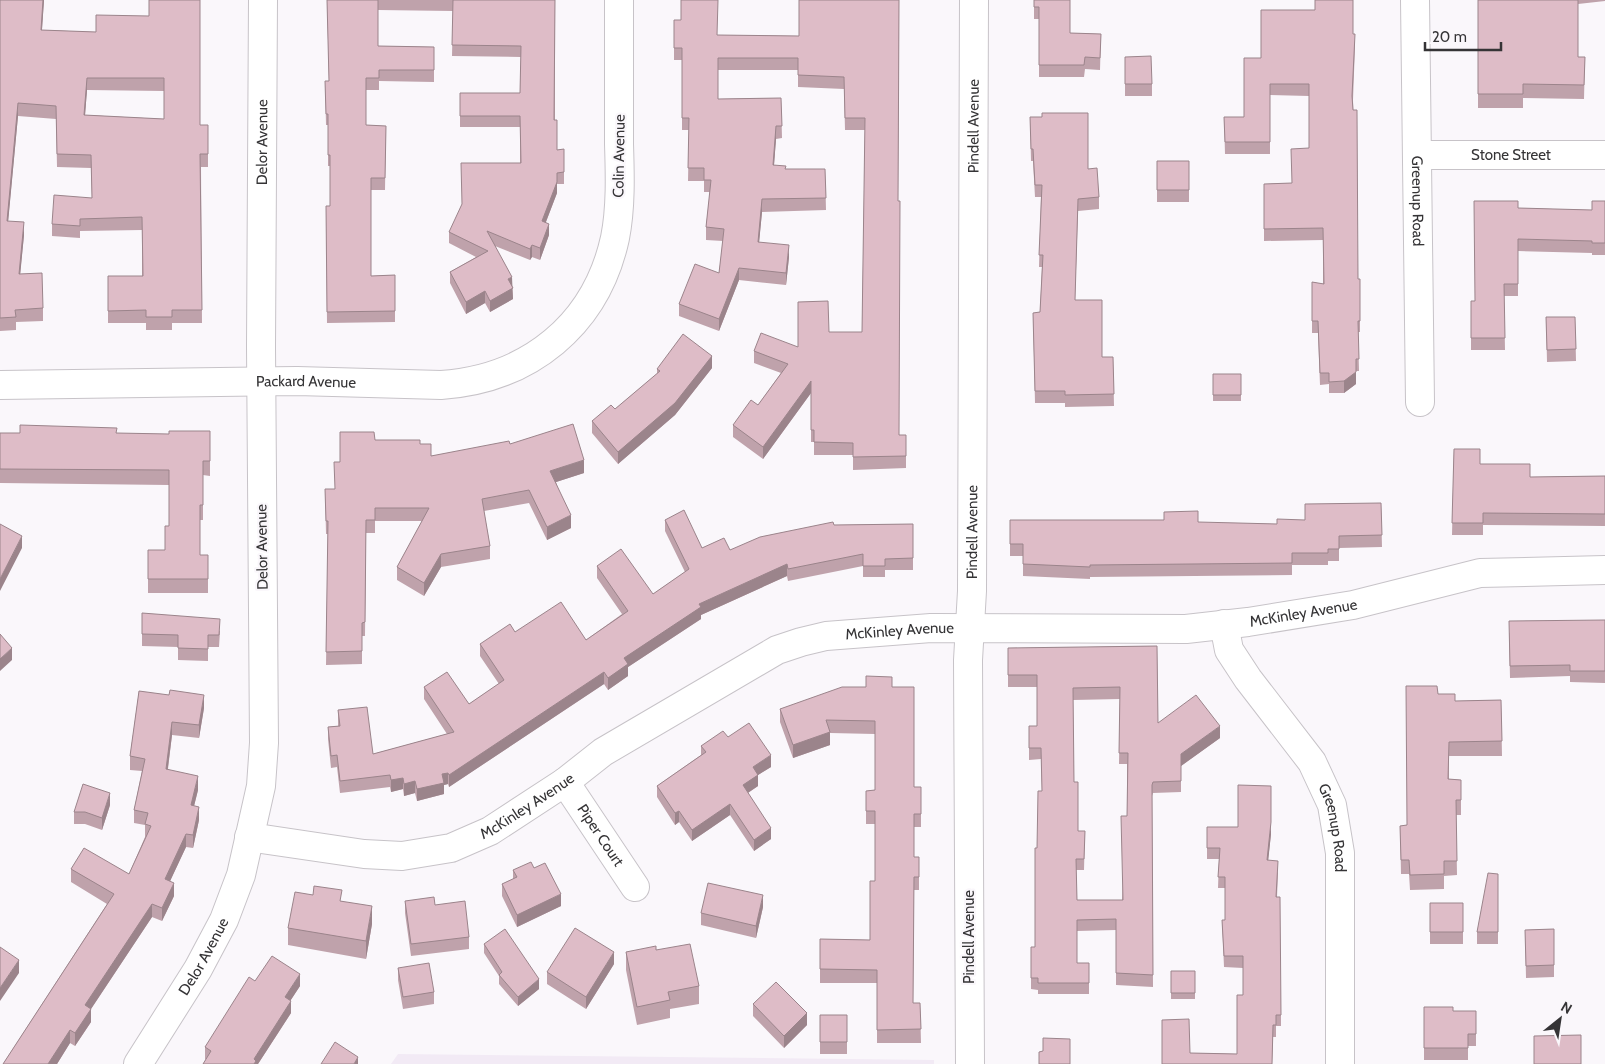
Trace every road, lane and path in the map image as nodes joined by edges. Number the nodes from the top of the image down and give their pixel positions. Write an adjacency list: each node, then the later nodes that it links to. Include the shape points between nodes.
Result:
1 (263, 0): 8 (street, Delor Avenue)
2 (619, 0): 7 (street, Colin Avenue, via 620,184 615,236 603,276)
3 (974, 0): 13 (street, Pindell Avenue, via 972,591)
4 (1416, 0): 5 (street, Greenup Road)
5 (1417, 155): 6 (street, Stone Street); 10 (street, Greenup Road)
6 (1605, 155)
7 (586, 306): 8 (street, Packard Avenue, via 552,344 514,369 490,378 442,385)
8 (261, 382): 9 (street, Packard Avenue); 15 (street, Delor Avenue, via 264,743 261,786)
9 (0, 385)
10 (1420, 402)
11 (1605, 570): 12 (street, McKinley Avenue, via 1480,573 1353,605)
12 (1224, 624): 13 (street, McKinley Avenue, via 1186,629); 19 (street, Greenup Road, via 1229,650 1312,762 1332,805 1340,852)
13 (969, 628): 14 (street, McKinley Avenue, via 826,636 777,650 603,752); 18 (street, Pindell Avenue)
14 (565, 782): 15 (street, McKinley Avenue, via 490,830 451,848 425,854 364,854); 16 (street, Piper Court)
15 (249, 837): 17 (street, Delor Avenue, via 241,876 224,920 198,969)
16 (635, 887)
17 (138, 1064)
18 (970, 1064)
19 (1340, 1064)

